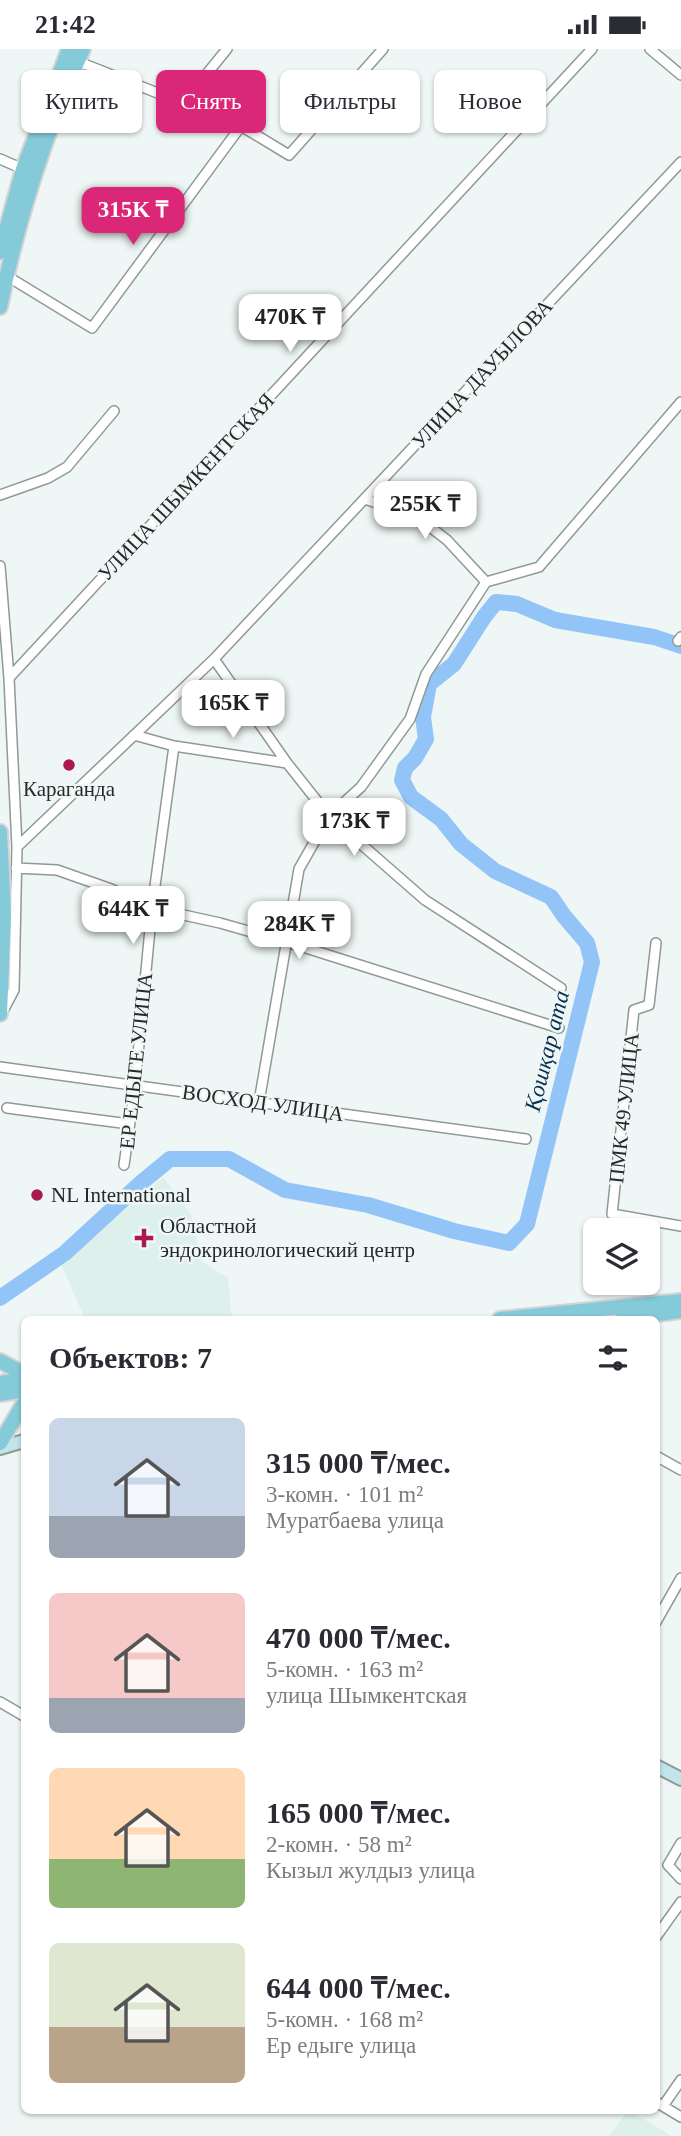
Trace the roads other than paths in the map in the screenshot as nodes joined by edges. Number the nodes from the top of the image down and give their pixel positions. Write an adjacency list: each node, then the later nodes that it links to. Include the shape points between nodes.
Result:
1 (227, 49): 6 (street)
2 (383, 49): 10 (street, via 289,155)
3 (592, 49): 24 (street, УЛИЦА ШЫМКЕНТСКАЯ)
4 (650, 49): 7 (street)
5 (74, 54): 8 (street); 13 (main road); 15 (main road)
6 (210, 70)
7 (681, 75)
8 (156, 91)
9 (236, 133): 15 (street, via 92,327)
10 (253, 133)
11 (0, 159): 13 (street)
12 (681, 162): 20 (street, УЛИЦА ДАУЫЛОВА)
13 (23, 169): 14 (main road)
14 (0, 252)
15 (7, 276): 16 (main road)
16 (0, 307)
17 (681, 402): 22 (street, via 539,567)
18 (114, 411): 19 (street, via 66,467)
19 (0, 495)
20 (365, 499): 22 (street, via 417,517 447,540); 23 (street, УЛИЦА ДАУЫЛОВА)
21 (0, 566): 24 (street)
22 (486, 582): 28 (street, via 426,674 410,719 361,787)
23 (215, 659): 25 (street, УЛИЦА ДАУЫЛОВА); 27 (street)
24 (9, 678): 30 (street)
25 (134, 735): 26 (street); 30 (street, УЛИЦА ДАУЫЛОВА)
26 (174, 746): 27 (street); 32 (street, ЕР ЕДЫГЕ УЛИЦА)
27 (287, 763): 28 (street)
28 (329, 816): 33 (street, via 299,869); 35 (street, via 425,900)
29 (0, 832): 36 (main road, via 4,914)
30 (16, 847): 31 (street)
31 (16, 868): 32 (street, via 57,870); 36 (street, via 14,991)
32 (152, 908): 33 (street); 39 (street, ЕР ЕДЫГЕ УЛИЦА)
33 (287, 942): 37 (street); 40 (street)
34 (656, 943): 45 (street, ПМК 49 УЛИЦА, via 649,1005 634,1010 612,1214)
35 (561, 988)
36 (0, 1015)
37 (559, 1028)
38 (0, 1067): 39 (street, ВОСХОД УЛИЦА)
39 (135, 1086): 40 (street, ВОСХОД УЛИЦА); 42 (street, ЕР ЕДЫГЕ УЛИЦА)
40 (258, 1102): 43 (street, ВОСХОД УЛИЦА)
41 (7, 1108): 42 (street)
42 (129, 1123): 44 (street, ЕР ЕДЫГЕ УЛИЦА)
43 (526, 1139)
44 (124, 1165)
45 (681, 1226)
46 (681, 1301): 48 (main road)
47 (681, 1311): 49 (main road)
48 (530, 1316)
49 (644, 1316)
50 (0, 1361): 51 (main road)
51 (21, 1375)
52 (21, 1378): 53 (main road)
53 (0, 1383)
54 (21, 1390): 55 (main road)
55 (0, 1394)
56 (21, 1408): 58 (main road)
57 (21, 1442): 58 (main road)
58 (0, 1445)
59 (660, 1458): 60 (street)
60 (681, 1470)
61 (681, 1578): 62 (street)
62 (660, 1615)
63 (0, 1702): 64 (street)
64 (21, 1714)
65 (660, 1768): 66 (main road)
66 (681, 1779)
67 (681, 1843): 68 (street, via 668,1865)
68 (681, 1879)
69 (681, 1902): 70 (street)
70 (660, 1931)
71 (681, 2080): 72 (street)
72 (660, 2104): 73 (street)
73 (681, 2117)

